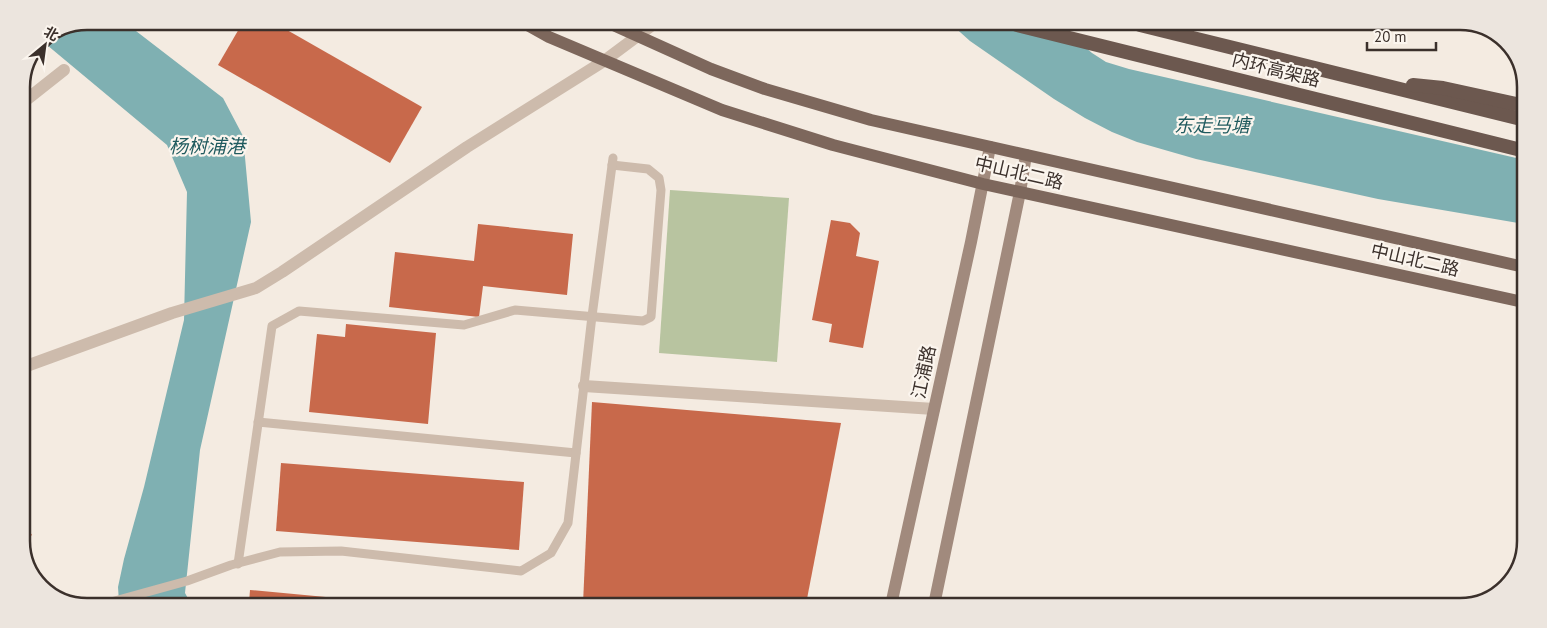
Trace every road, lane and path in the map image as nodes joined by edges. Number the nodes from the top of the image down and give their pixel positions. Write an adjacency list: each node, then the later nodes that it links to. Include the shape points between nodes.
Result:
1 (536, 30): 7 (main road, 中山北二路)
2 (625, 30): 6 (main road, 中山北二路)
3 (646, 30): 6 (street)
4 (1042, 30): 14 (highway, 内环高架路, bridge)
5 (1160, 30): 9 (highway, 内环高架路)
6 (639, 36): 7 (street); 13 (main road, 中山北二路, via 711,69 765,89 871,120)
7 (604, 60): 16 (main road, 中山北二路, via 722,110 833,145); 21 (street, via 256,288 172,313)
8 (64, 70): 10 (street)
9 (1355, 78): 11 (highway, via 1443,88); 12 (highway, 内环高架路)
10 (30, 97)
11 (1517, 104)
12 (1517, 118)
13 (990, 147): 15 (main road, 中山北二路); 16 (main road, 江浦路)
14 (1517, 149)
15 (1026, 155): 17 (main road); 18 (main road, 中山北二路)
16 (983, 184): 17 (main road, 中山北二路); 28 (main road, 江浦路)
17 (1020, 192): 19 (main road, 中山北二路); 29 (main road)
18 (1517, 265)
19 (1517, 300)
20 (592, 316): 20 (lane, via 612,161 648,169 660,178 661,190 651,317 643,321); 22 (lane); 24 (lane, via 515,310 464,325 299,311 272,326)
21 (30, 365)
22 (584, 386): 23 (street); 25 (lane)
23 (934, 409)
24 (258, 422): 25 (lane); 26 (lane)
25 (576, 453): 26 (lane, via 568,523 551,553 521,571 341,550 280,552)
26 (238, 564): 27 (lane)
27 (126, 598)
28 (893, 598)
29 (935, 598)

